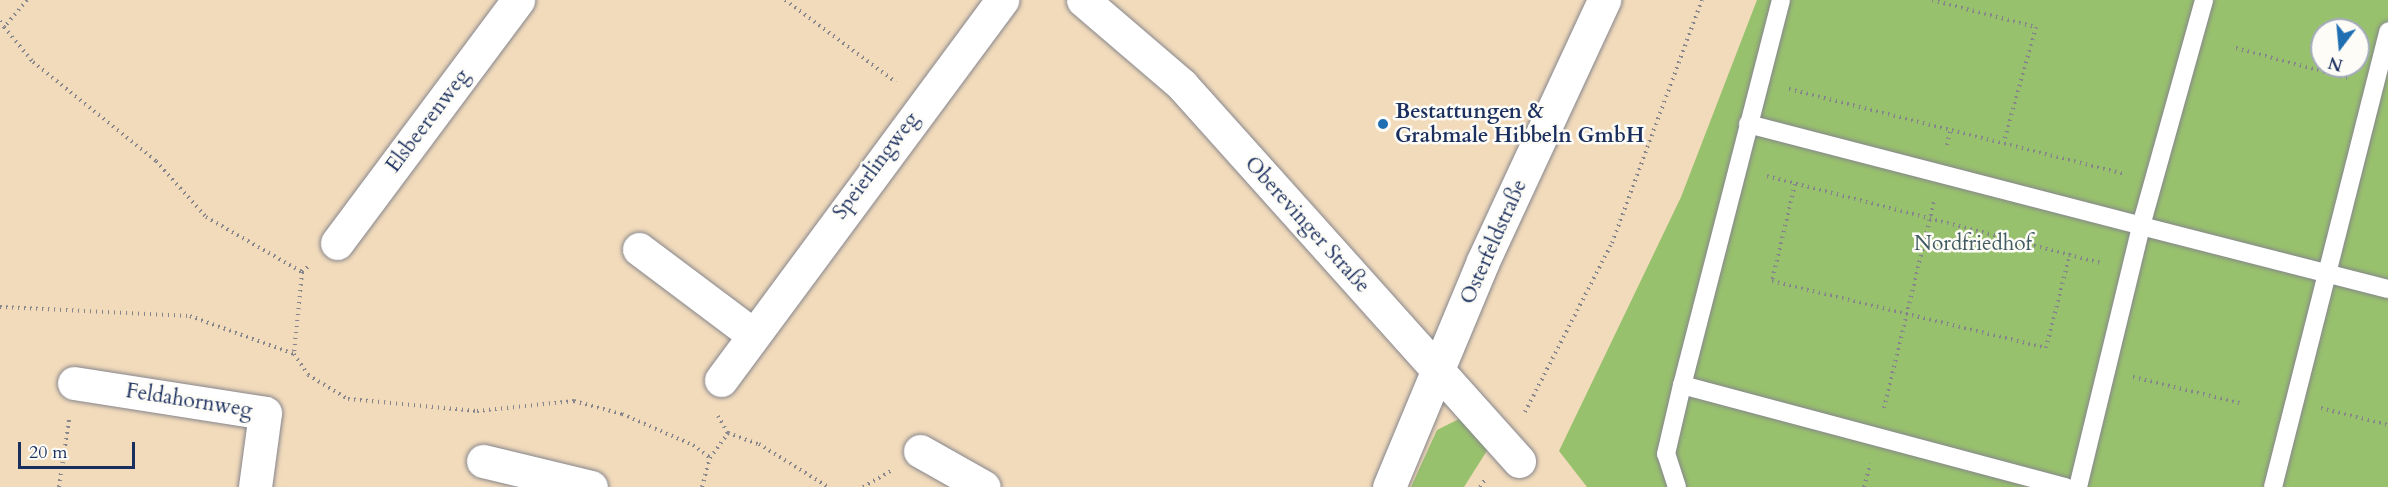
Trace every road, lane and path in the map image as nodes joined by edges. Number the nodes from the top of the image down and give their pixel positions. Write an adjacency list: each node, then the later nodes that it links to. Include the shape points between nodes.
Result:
1 (27, 0): 12 (path)
2 (518, 0): 27 (street, Elsbeerenweg)
3 (785, 0): 15 (path)
4 (1002, 0): 36 (street, Speierlingweg)
5 (1083, 0): 38 (street, Oberevinger Straße, via 1182,86)
6 (1604, 0): 38 (street, Osterfeldstraße, via 1484,261)
7 (1702, 0): 48 (path, via 1611,243)
8 (1781, 0): 16 (lane)
9 (1932, 0): 20 (path, via 2036,27)
10 (2204, 0): 23 (lane)
11 (0, 21): 12 (path)
12 (4, 27): 31 (path, via 33,62 156,161 206,217)
13 (2388, 31): 17 (lane)
14 (2236, 48): 17 (path)
15 (877, 68)
16 (1759, 82): 18 (lane); 19 (path)
17 (2374, 86): 32 (lane)
18 (1749, 124): 21 (lane); 22 (lane)
19 (1951, 128): 20 (path); 22 (path)
20 (2004, 141): 23 (path)
21 (1737, 169): 24 (path); 42 (lane)
22 (1940, 174): 25 (path); 26 (lane)
23 (2153, 182): 26 (lane)
24 (1795, 184): 25 (path); 35 (path, via 1772,281)
25 (1930, 218): 29 (path); 35 (path)
26 (2140, 226): 30 (lane); 32 (lane)
27 (337, 243): 31 (path)
28 (639, 249): 36 (street)
29 (2070, 254): 30 (path); 35 (path, via 2046,348)
30 (2131, 270): 39 (lane)
31 (302, 272): 37 (path)
32 (2326, 274): 33 (lane); 43 (lane)
33 (2388, 289)
34 (0, 307): 37 (path, via 190,316)
35 (1906, 314): 46 (path)
36 (751, 333): 40 (street, Speierlingweg)
37 (294, 354): 49 (path, via 308,375 348,399 477,411 574,401 622,414 693,445)
38 (1440, 368): 48 (street, Oberevinger Straße); 57 (street, Osterfeldstraße)
39 (2106, 370): 44 (path); 61 (lane)
40 (721, 380)
41 (74, 383): 51 (path); 52 (street, Feldahornweg, via 265,413)
42 (1682, 385): 46 (lane); 59 (lane, via 1666,454)
43 (2294, 401): 45 (path); 62 (lane)
44 (2240, 403)
45 (2388, 425)
46 (1876, 436): 60 (lane)
47 (920, 451): 56 (street)
48 (1513, 452): 58 (path)
49 (710, 458): 54 (path); 55 (path, via 728,433 759,444)
50 (483, 461): 53 (street)
51 (59, 487)
52 (255, 487)
53 (591, 487)
54 (702, 487)
55 (828, 487)
56 (984, 487)
57 (1389, 487)
58 (1480, 487)
59 (1677, 487)
60 (2066, 487)
61 (2078, 487)
62 (2273, 487)

